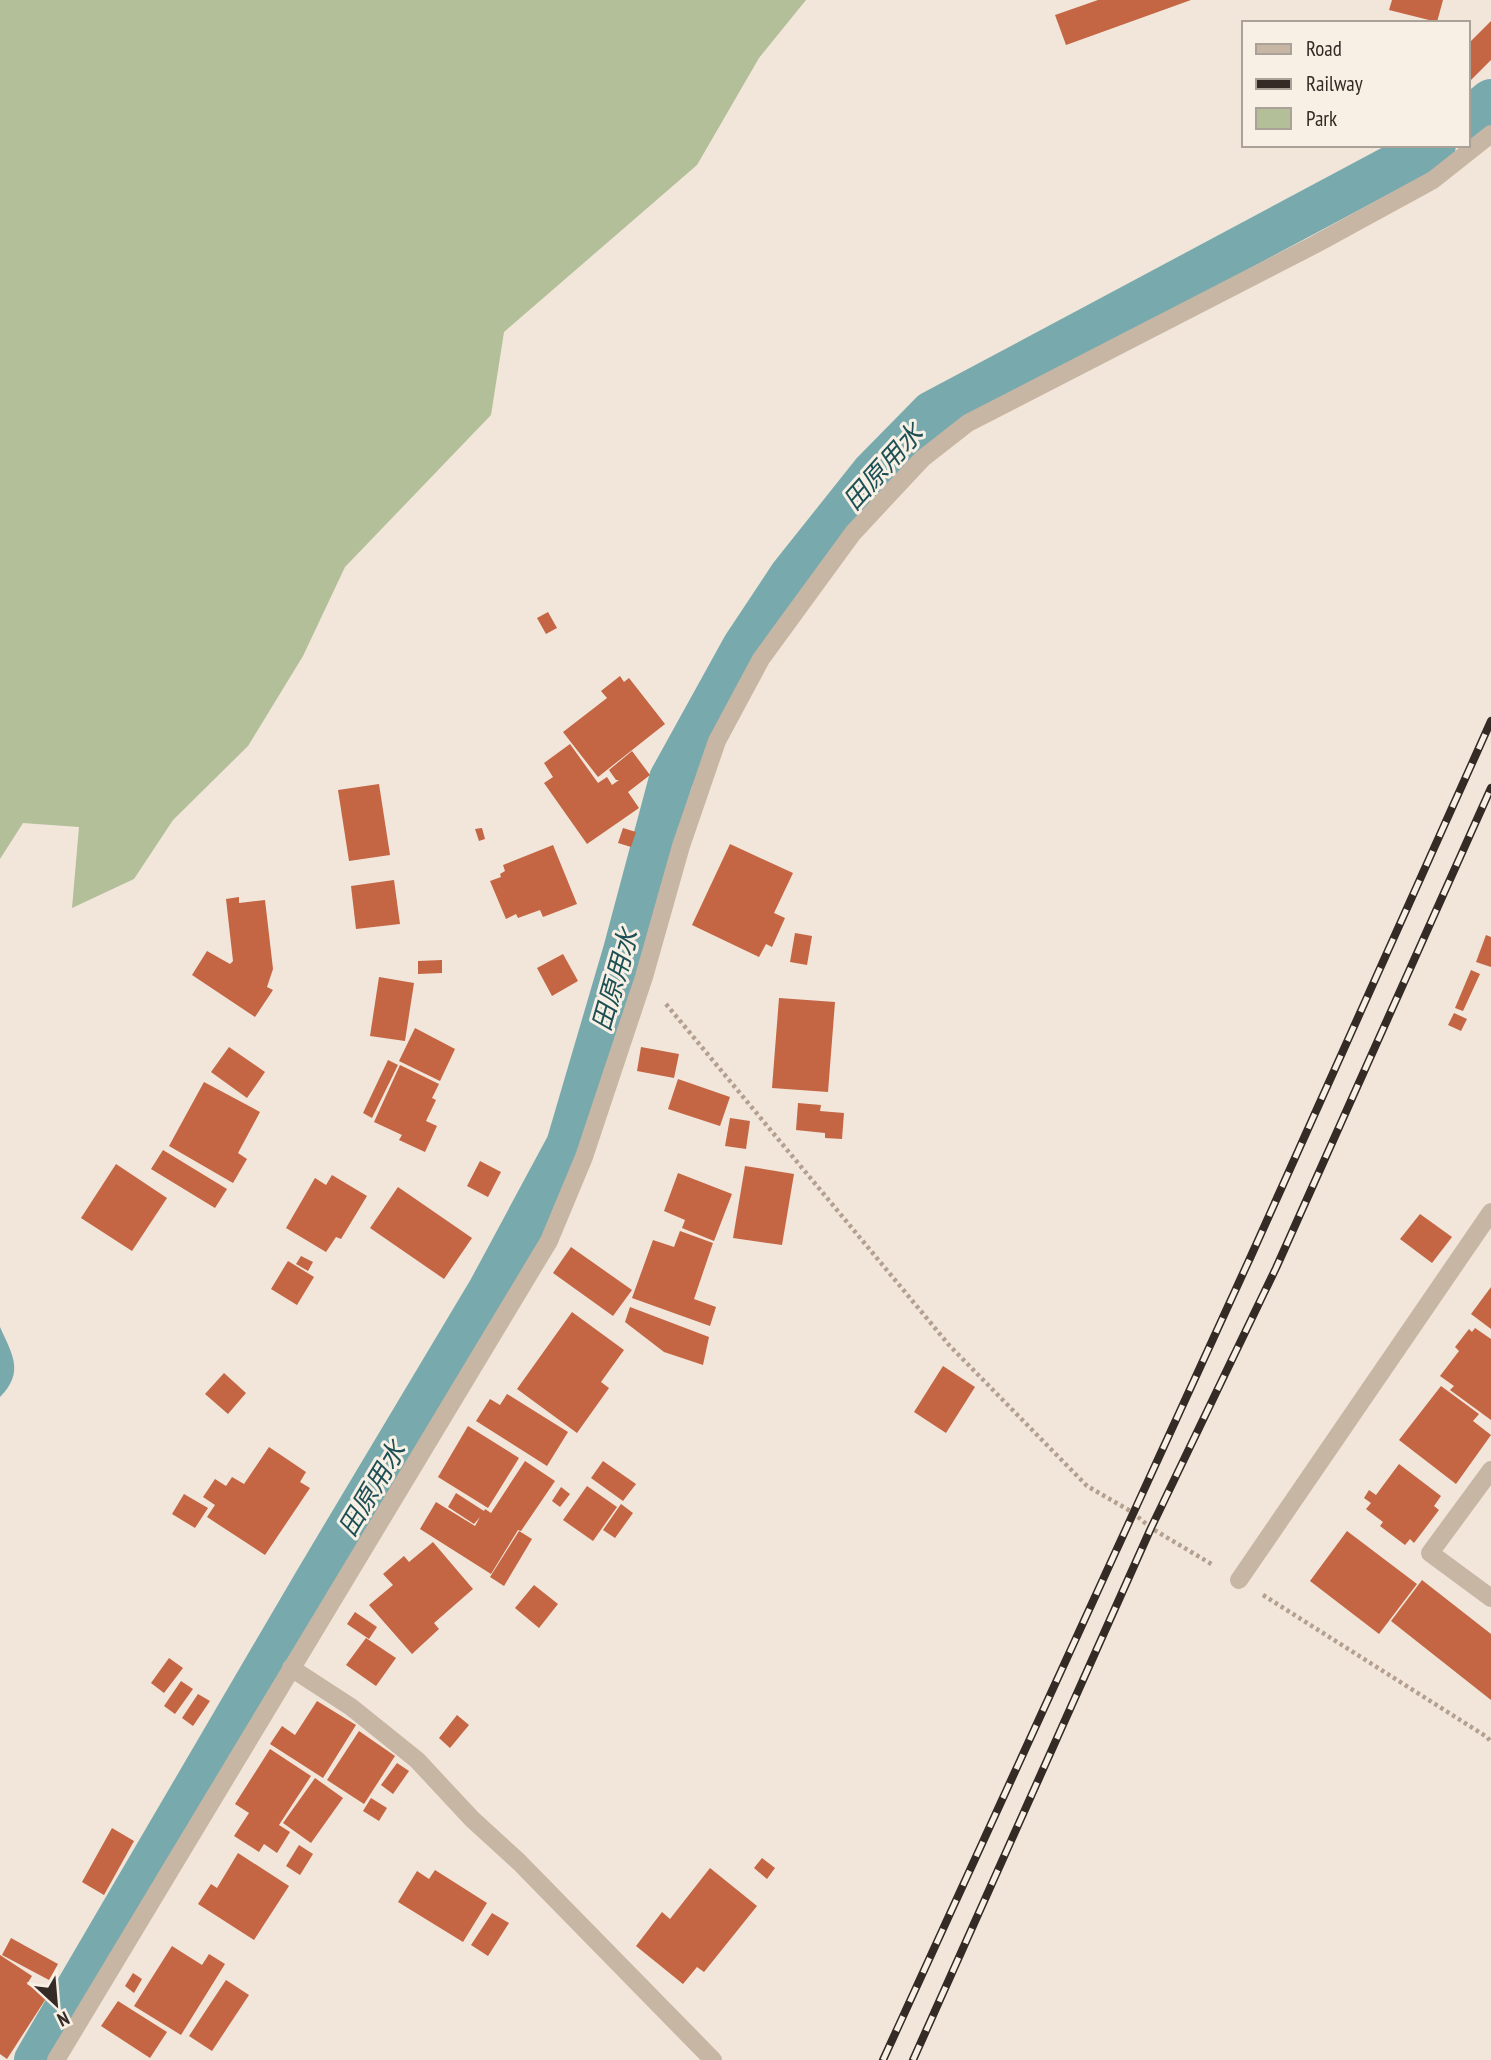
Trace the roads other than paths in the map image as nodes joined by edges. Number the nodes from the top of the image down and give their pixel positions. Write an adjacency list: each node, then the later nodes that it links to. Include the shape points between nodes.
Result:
1 (1491, 134): 6 (street, via 1433,180 968,423 922,459 853,533 754,671 717,741 584,1157 549,1241)
2 (1491, 1212): 4 (street)
3 (1491, 1470): 5 (street, via 1430,1553)
4 (1239, 1580)
5 (1491, 1598)
6 (291, 1668): 7 (street); 8 (street, via 351,1707 417,1760)
7 (56, 2060)
8 (713, 2060)

